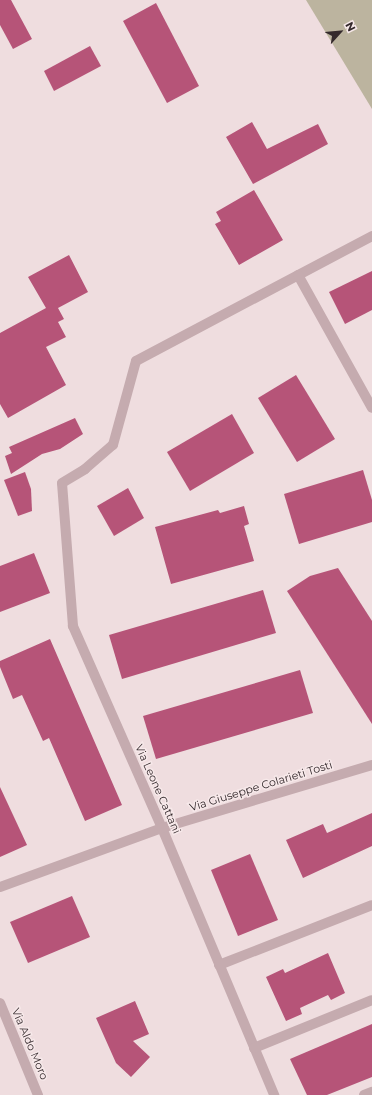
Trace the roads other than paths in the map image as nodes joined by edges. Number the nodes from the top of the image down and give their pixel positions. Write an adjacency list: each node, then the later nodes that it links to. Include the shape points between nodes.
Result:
1 (372, 236): 2 (street)
2 (298, 276): 3 (street); 5 (street, Via Leone Cattani, via 136,361 113,445 85,469 62,483 73,626)
3 (372, 408)
4 (372, 765): 5 (street, Via Giuseppe Colarieti Tosti)
5 (162, 828): 6 (street, Via Giuseppe Colarieti Tosti); 8 (street, Via Leone Cattani)
6 (0, 887)
7 (372, 905): 8 (street)
8 (219, 965): 11 (street, Via Leone Cattani)
9 (372, 1000): 11 (street)
10 (0, 1003): 13 (street, Via Aldo Moro)
11 (254, 1048): 14 (street, Via Leone Cattani)
12 (372, 1092): 15 (street)
13 (38, 1095)
14 (274, 1095)
15 (364, 1095)

